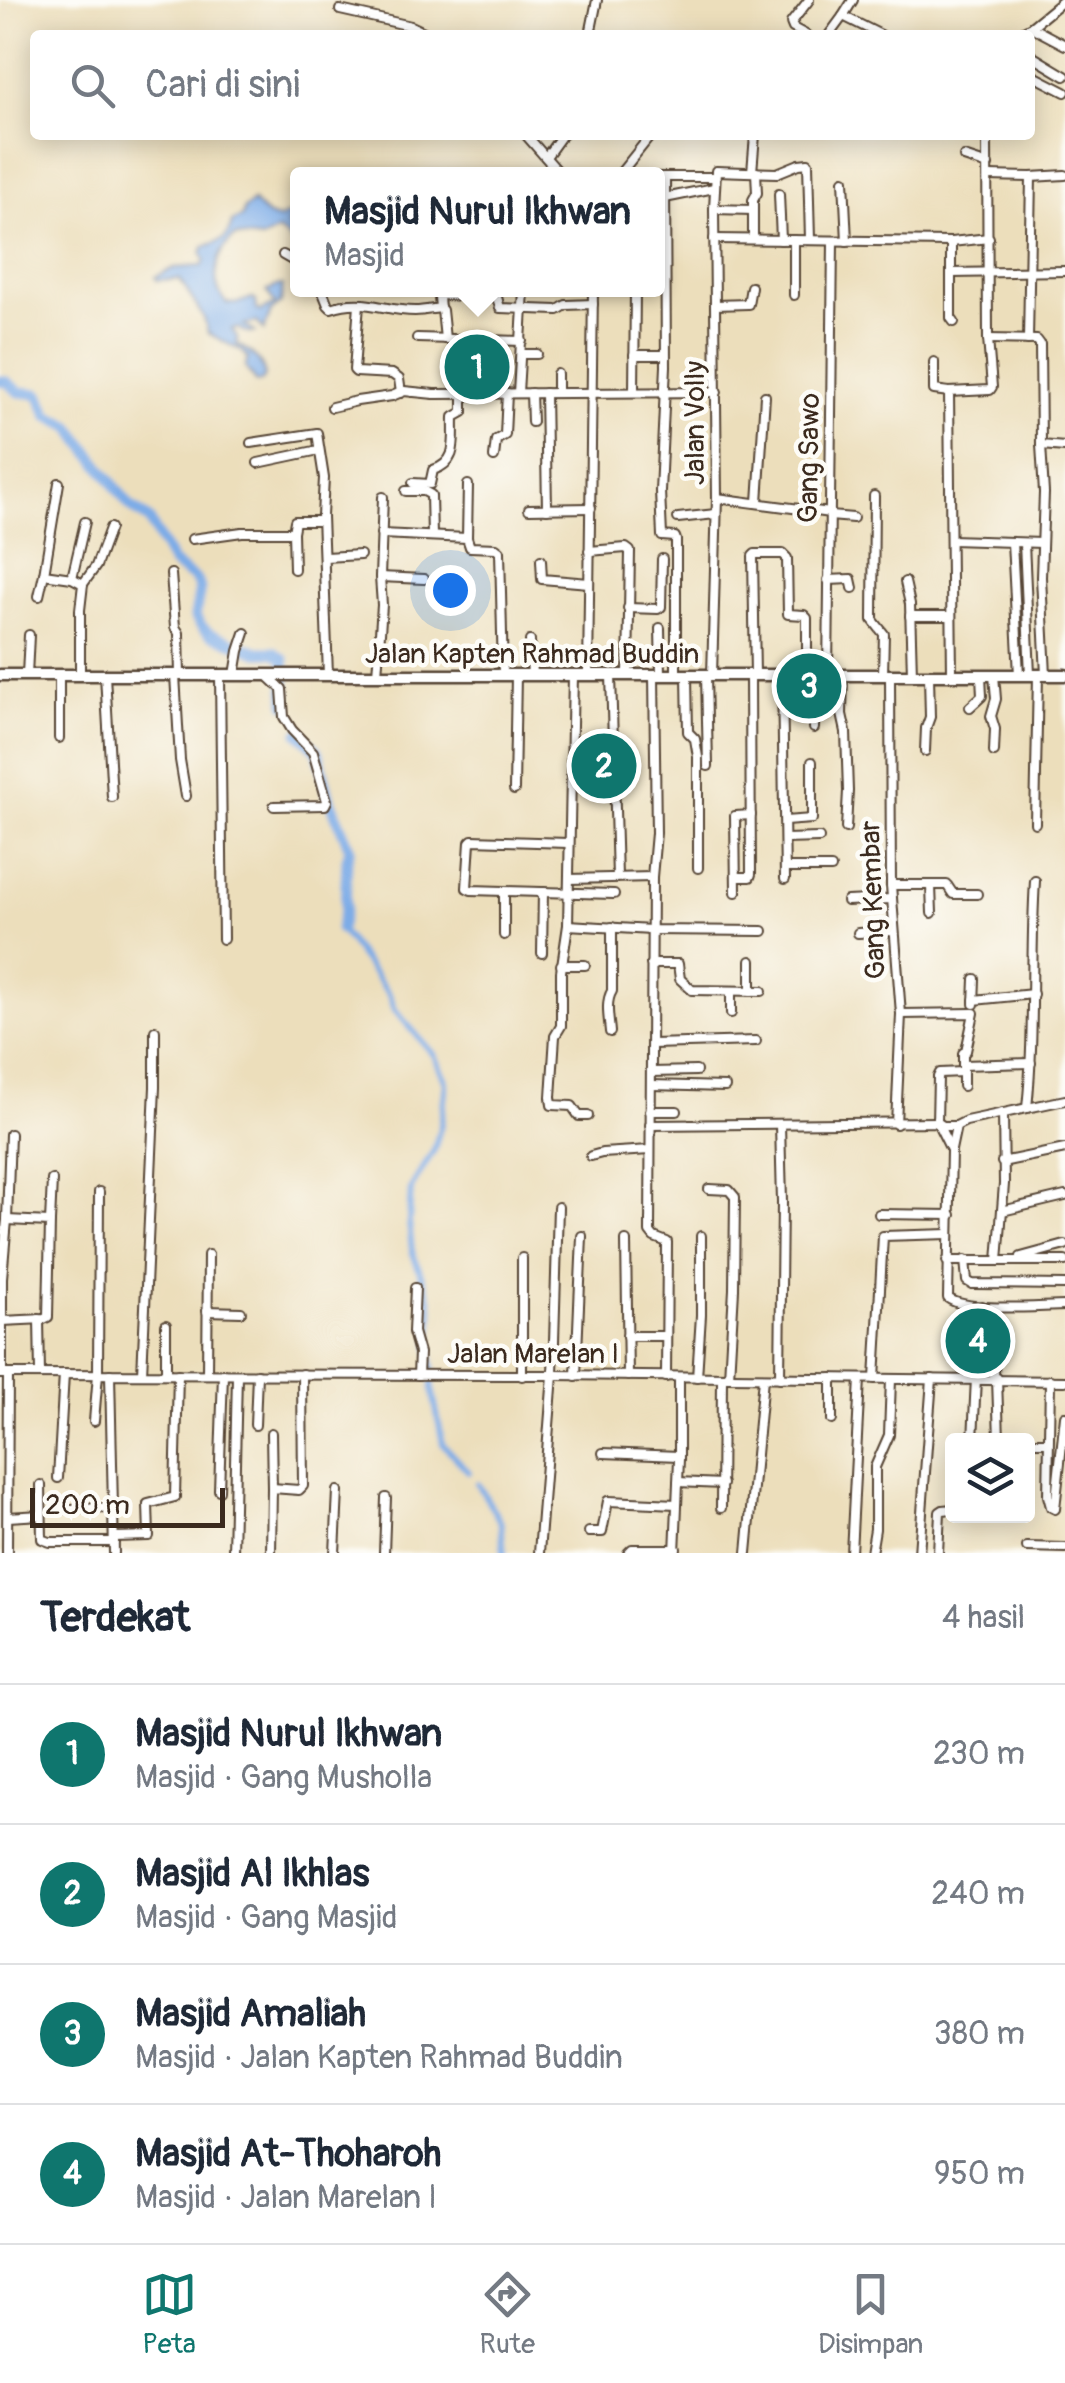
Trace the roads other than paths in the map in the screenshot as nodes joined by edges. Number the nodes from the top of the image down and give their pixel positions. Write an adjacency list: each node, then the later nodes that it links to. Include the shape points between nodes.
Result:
1 (597, 0): 9 (street)
2 (808, 0): 10 (street, via 791,23)
3 (852, 0): 6 (street)
4 (1064, 0): 7 (street)
5 (340, 10): 8 (street)
6 (843, 16): 11 (street); 12 (street)
7 (1030, 27): 13 (street); 14 (street)
8 (420, 30)
9 (591, 30)
10 (797, 30)
11 (833, 30)
12 (871, 30)
13 (1025, 30)
14 (1065, 45)
15 (1035, 58): 16 (street)
16 (1065, 76)
17 (1035, 77): 18 (street)
18 (1065, 92)
19 (531, 140): 24 (street)
20 (558, 140): 24 (street)
21 (647, 140): 28 (street)
22 (755, 140): 29 (street)
23 (985, 140): 26 (street)
24 (546, 157): 27 (street)
25 (964, 157): 26 (street)
26 (988, 164): 32 (street)
27 (555, 167)
28 (625, 167)
29 (754, 172): 30 (street); 40 (street); 46 (street, via 809,164)
30 (716, 174): 33 (street); 36 (street, Jalan Volly)
31 (1065, 175): 34 (street)
32 (989, 176): 34 (street); 42 (street)
33 (665, 177)
34 (1030, 177): 52 (street)
35 (844, 180): 47 (street)
36 (714, 188): 38 (street); 39 (street, Jalan Volly)
37 (779, 194): 44 (street)
38 (665, 198): 79 (street)
39 (714, 209): 40 (street); 41 (street, Jalan Volly)
40 (753, 210): 43 (street)
41 (714, 238): 43 (street); 66 (street, Jalan Volly)
42 (989, 238): 49 (street); 54 (street)
43 (753, 239): 44 (street)
44 (781, 240): 45 (street)
45 (794, 240): 46 (street); 57 (street)
46 (810, 240): 48 (street)
47 (847, 241): 48 (street); 49 (street)
48 (833, 242): 114 (street, Gang Sawo)
49 (952, 242): 55 (street)
50 (283, 254): 51 (street)
51 (290, 258)
52 (1030, 271): 53 (street); 54 (street); 74 (street)
53 (1065, 271)
54 (989, 272): 55 (street); 72 (street)
55 (951, 273): 69 (street)
56 (751, 287): 66 (street, via 748,304)
57 (794, 295)
58 (325, 297): 64 (street, via 329,308)
59 (439, 297): 67 (street)
60 (498, 297): 68 (street, via 500,308)
61 (524, 297): 68 (street)
62 (593, 297): 65 (street)
63 (635, 297): 78 (street)
64 (359, 304): 67 (street); 83 (street, via 354,370 392,374)
65 (593, 304): 68 (street); 92 (street)
66 (716, 305): 85 (street, Jalan Volly)
67 (440, 308): 71 (street)
68 (524, 309): 75 (street)
69 (954, 322)
70 (417, 338): 71 (street)
71 (446, 339): 73 (street)
72 (988, 339): 74 (street); 86 (street, via 992,388)
73 (467, 340): 75 (street); 87 (street)
74 (1028, 340): 97 (street, via 1040,344)
75 (522, 341): 76 (street)
76 (521, 354): 77 (street); 88 (street)
77 (537, 354)
78 (634, 355): 79 (street); 82 (street)
79 (665, 355): 84 (street)
80 (934, 362): 86 (street, via 934,390)
81 (557, 374): 91 (street)
82 (634, 391): 84 (street); 92 (street)
83 (406, 392): 87 (street); 94 (street)
84 (664, 392): 85 (street); 171 (street, via 662,529 676,540)
85 (717, 392): 108 (street, Jalan Volly)
86 (949, 392): 125 (street)
87 (465, 393): 88 (street); 103 (street, via 464,412 454,416 449,461 433,470 430,484)
88 (513, 393): 89 (street); 100 (street)
89 (531, 393): 90 (street); 95 (street)
90 (545, 393): 91 (street); 112 (street)
91 (557, 393): 92 (street)
92 (592, 393): 110 (street)
93 (765, 396): 109 (street)
94 (334, 406)
95 (532, 422)
96 (251, 442): 99 (street, via 318,433)
97 (1041, 445): 98 (street); 127 (street)
98 (1065, 447)
99 (319, 450): 101 (street); 115 (street)
100 (494, 456)
101 (258, 463)
102 (60, 483): 135 (street)
103 (413, 483)
104 (468, 485): 123 (street)
105 (406, 492): 122 (street, via 430,494)
106 (874, 496): 177 (street, Gang Kembar, via 874,620 884,634)
107 (382, 497): 121 (street)
108 (717, 498): 109 (street); 113 (street, Jalan Volly)
109 (758, 502): 114 (street)
110 (591, 508): 112 (street); 129 (street)
111 (529, 509): 112 (street)
112 (546, 510)
113 (716, 514): 116 (street); 172 (street, Jalan Volly)
114 (830, 515): 117 (street); 140 (street, Gang Sawo)
115 (322, 516): 120 (street, via 295,522); 131 (street)
116 (678, 518)
117 (852, 518)
118 (86, 522): 137 (street)
119 (110, 528): 143 (street)
120 (293, 532): 124 (street); 134 (street)
121 (381, 534): 122 (street); 138 (street)
122 (432, 536): 123 (street)
123 (468, 538): 163 (street, via 470,547 500,551)
124 (192, 539)
125 (951, 540): 126 (street); 148 (street)
126 (1012, 542): 128 (street); 183 (street)
127 (1042, 542): 128 (street); 183 (street)
128 (1024, 543): 183 (street)
129 (589, 550): 142 (street); 146 (street, via 629,549)
130 (360, 555): 131 (street)
131 (325, 557): 161 (street)
132 (662, 559): 146 (street, via 661,608)
133 (540, 560): 142 (street, via 542,580)
134 (294, 569)
135 (44, 574): 137 (street); 145 (street)
136 (171, 574): 158 (street, via 180,633)
137 (72, 578): 143 (street)
138 (380, 578): 139 (street); 162 (street)
139 (424, 578)
140 (828, 580): 144 (street, via 851,579); 186 (street, Gang Sawo)
141 (905, 582): 147 (street)
142 (589, 583): 167 (street)
143 (83, 584): 156 (street)
144 (853, 588)
145 (39, 596)
146 (628, 608): 169 (street)
147 (910, 616): 148 (street); 178 (street)
148 (951, 616): 180 (street)
149 (660, 628): 170 (street)
150 (29, 635): 154 (street)
151 (530, 641): 165 (street)
152 (242, 642): 160 (street)
153 (0, 675): 154 (main road, Jalan Kapten Rahmad Buddin)
154 (27, 675): 155 (main road, Jalan Kapten Rahmad Buddin)
155 (59, 675): 156 (main road, Jalan Kapten Rahmad Buddin); 189 (street)
156 (80, 675): 157 (main road, Jalan Kapten Rahmad Buddin)
157 (104, 675): 158 (main road, Jalan Kapten Rahmad Buddin); 196 (street)
158 (177, 675): 159 (main road, Jalan Kapten Rahmad Buddin); 195 (street)
159 (220, 675): 160 (main road, Jalan Kapten Rahmad Buddin); 230 (street)
160 (235, 675): 185 (main road, Jalan Kapten Rahmad Buddin)
161 (328, 675): 162 (main road, Jalan Kapten Rahmad Buddin); 185 (main road, Jalan Kapten Rahmad Buddin)
162 (377, 675): 163 (main road, Jalan Kapten Rahmad Buddin)
163 (503, 675): 164 (main road, Jalan Kapten Rahmad Buddin)
164 (516, 675): 165 (main road, Jalan Kapten Rahmad Buddin); 194 (street)
165 (532, 675): 166 (main road, Jalan Kapten Rahmad Buddin)
166 (573, 675): 167 (main road, Jalan Kapten Rahmad Buddin); 204 (street)
167 (588, 675): 168 (main road, Jalan Kapten Rahmad Buddin)
168 (611, 675): 169 (main road, Jalan Kapten Rahmad Buddin); 207 (street)
169 (628, 675): 170 (main road, Jalan Kapten Rahmad Buddin)
170 (657, 675): 171 (main road, Jalan Kapten Rahmad Buddin); 208 (street)
171 (682, 675): 172 (main road, Jalan Kapten Rahmad Buddin); 205 (street, via 688,732 698,757)
172 (709, 675): 173 (main road, Jalan Kapten Rahmad Buddin); 193 (street, Jalan Volly)
173 (752, 675): 174 (main road, Jalan Kapten Rahmad Buddin); 175 (street, via 754,555 783,554 788,614 807,618); 198 (street)
174 (782, 675): 175 (main road, Jalan Kapten Rahmad Buddin); 199 (street)
175 (806, 675): 186 (main road, Jalan Kapten Rahmad Buddin)
176 (843, 675): 177 (main road, Jalan Kapten Rahmad Buddin); 186 (main road, Jalan Kapten Rahmad Buddin); 201 (street)
177 (887, 675): 178 (main road, Jalan Kapten Rahmad Buddin); 212 (street, Gang Kembar)
178 (912, 675): 179 (main road, Jalan Kapten Rahmad Buddin)
179 (929, 675): 180 (main road, Jalan Kapten Rahmad Buddin); 190 (street)
180 (952, 675): 181 (main road, Jalan Kapten Rahmad Buddin)
181 (981, 675): 182 (main road, Jalan Kapten Rahmad Buddin); 187 (street, via 982,696)
182 (994, 675): 183 (main road, Jalan Kapten Rahmad Buddin); 191 (street)
183 (1033, 675): 184 (main road, Jalan Kapten Rahmad Buddin); 200 (street)
184 (1065, 675)
185 (267, 676): 197 (street, via 282,690 289,726 315,757 327,803)
186 (822, 681): 188 (street, Gang Sawo)
187 (970, 707)
188 (814, 728)
189 (59, 738)
190 (925, 752)
191 (994, 752)
192 (812, 762): 199 (street, via 812,819)
193 (708, 766)
194 (514, 790)
195 (186, 796)
196 (112, 797)
197 (274, 806)
198 (751, 815): 210 (street, via 752,874); 210 (street, via 735,816)
199 (785, 821): 202 (street)
200 (1035, 822)
201 (846, 828)
202 (786, 838): 203 (street); 206 (street, via 786,873)
203 (820, 838)
204 (568, 844): 209 (street); 214 (street, via 472,840 467,888)
205 (698, 868)
206 (831, 868)
207 (617, 877): 208 (street); 209 (street)
208 (652, 877): 225 (street)
209 (569, 878): 217 (street)
210 (736, 878): 216 (street)
211 (1035, 881): 240 (street)
212 (891, 885): 213 (street); 220 (street, Gang Kembar)
213 (932, 886): 219 (street); 222 (street)
214 (504, 891): 215 (street); 229 (street)
215 (543, 892): 217 (street); 231 (street)
216 (736, 892)
217 (569, 893): 218 (street); 223 (street)
218 (614, 894)
219 (978, 894)
220 (892, 898): 221 (street); 227 (street, Gang Kembar)
221 (847, 901)
222 (932, 913)
223 (568, 925): 224 (street); 234 (street)
224 (612, 927): 225 (street); 246 (street)
225 (651, 930): 226 (street); 233 (street)
226 (763, 931)
227 (894, 931): 228 (street); 244 (street, Gang Kembar)
228 (858, 933)
229 (504, 935)
230 (223, 939)
231 (542, 953)
232 (751, 961): 238 (street)
233 (651, 964): 237 (street, via 678,964 692,990); 248 (street)
234 (561, 965): 235 (street); 261 (street, via 552,1103)
235 (584, 965)
236 (975, 979): 241 (street)
237 (731, 990): 238 (street); 242 (street)
238 (750, 991): 239 (street)
239 (762, 991)
240 (1033, 994): 241 (street); 249 (street)
241 (974, 1000): 243 (street)
242 (731, 1013)
243 (974, 1013): 244 (street); 250 (street)
244 (901, 1014): 264 (street, Gang Kembar)
245 (156, 1031): 311 (street)
246 (610, 1032)
247 (756, 1041): 248 (street)
248 (652, 1044): 251 (street)
249 (1030, 1063): 250 (street); 257 (street)
250 (963, 1068): 254 (street); 262 (street, via 938,1074)
251 (651, 1072): 252 (street); 253 (street)
252 (696, 1072)
253 (652, 1085): 255 (street); 258 (street)
254 (963, 1086)
255 (726, 1087)
256 (1065, 1100): 257 (street)
257 (1027, 1108): 260 (street)
258 (650, 1111): 259 (street); 265 (street)
259 (677, 1111)
260 (1003, 1113): 266 (street); 272 (street)
261 (588, 1116)
262 (937, 1122): 264 (street); 266 (street); 270 (street)
263 (780, 1124): 264 (street); 265 (street); 329 (street)
264 (896, 1124)
265 (650, 1125): 269 (street)
266 (956, 1126): 270 (street)
267 (10, 1134): 281 (street)
268 (1065, 1149): 272 (street)
269 (650, 1150): 271 (street); 305 (street, via 650,1232 667,1242)
270 (951, 1150): 280 (street)
271 (591, 1156)
272 (1002, 1162): 278 (street)
273 (52, 1180): 282 (street)
274 (709, 1190): 327 (street, via 735,1196)
275 (100, 1192): 309 (street)
276 (1065, 1196): 278 (street)
277 (558, 1207): 320 (street)
278 (1002, 1211): 293 (street)
279 (879, 1214): 280 (street)
280 (951, 1215): 283 (street)
281 (7, 1220): 282 (street); 302 (street)
282 (50, 1222): 301 (street, via 48,1317)
283 (949, 1234): 292 (street); 334 (street, via 882,1236)
284 (582, 1236): 322 (street)
285 (701, 1236): 326 (street)
286 (626, 1241): 304 (street)
287 (1065, 1245): 291 (street)
288 (208, 1254): 299 (street)
289 (522, 1258): 321 (street)
290 (965, 1260): 292 (street); 293 (street); 295 (street, via 972,1284)
291 (1011, 1260): 293 (street); 294 (street)
292 (948, 1261): 297 (street, via 948,1298)
293 (998, 1261)
294 (1065, 1261)
295 (1065, 1285)
296 (414, 1288): 319 (street)
297 (982, 1306): 298 (street); 332 (street, via 982,1331 993,1334 995,1344)
298 (1065, 1306)
299 (208, 1312): 300 (street); 314 (street)
300 (242, 1312)
301 (39, 1320): 302 (street); 307 (street)
302 (2, 1321): 306 (street)
303 (166, 1325): 312 (street)
304 (627, 1336): 305 (street); 323 (street)
305 (666, 1336): 324 (street)
306 (4, 1374): 307 (street, Jalan Marelan I); 363 (street)
307 (40, 1374): 308 (street, Jalan Marelan I)
308 (64, 1374): 309 (street, Jalan Marelan I); 350 (street)
309 (98, 1374): 310 (street, Jalan Marelan I); 341 (street)
310 (110, 1374): 311 (street, Jalan Marelan I); 360 (street)
311 (142, 1374): 312 (street, Jalan Marelan I)
312 (166, 1374): 313 (street, Jalan Marelan I)
313 (178, 1374): 314 (street, Jalan Marelan I); 366 (street, via 175,1496 148,1504 149,1536)
314 (206, 1374): 315 (street, Jalan Marelan I)
315 (223, 1374): 316 (street, Jalan Marelan I); 355 (street)
316 (237, 1374): 317 (street, Jalan Marelan I); 372 (street)
317 (257, 1374): 318 (street, Jalan Marelan I); 342 (street)
318 (302, 1374): 319 (street, Jalan Marelan I); 354 (street, via 304,1486)
319 (420, 1375): 321 (street, Jalan Marelan I)
320 (553, 1375): 321 (street, Jalan Marelan I); 322 (street, Jalan Marelan I); 376 (street)
321 (522, 1376)
322 (576, 1376): 323 (street, Jalan Marelan I)
323 (628, 1376): 324 (street, Jalan Marelan I)
324 (666, 1377): 325 (street, Jalan Marelan I)
325 (679, 1377): 326 (street, Jalan Marelan I); 349 (street)
326 (697, 1377): 327 (street, Jalan Marelan I)
327 (725, 1378): 328 (street, Jalan Marelan I); 353 (street)
328 (763, 1378): 329 (street, Jalan Marelan I); 378 (street)
329 (780, 1378): 330 (street, Jalan Marelan I)
330 (832, 1378): 333 (street, Jalan Marelan I); 340 (street)
331 (976, 1378): 332 (street, Jalan Marelan I); 336 (street, Jalan Marelan I); 344 (street)
332 (995, 1378): 337 (street, Jalan Marelan I); 345 (street)
333 (860, 1379): 334 (street, Jalan Marelan I); 379 (street)
334 (875, 1379): 335 (street, Jalan Marelan I)
335 (891, 1379): 336 (street, Jalan Marelan I); 380 (street, via 888,1434 875,1467)
336 (932, 1379): 381 (street)
337 (1050, 1380): 338 (street, Jalan Marelan I); 347 (street)
338 (1065, 1380)
339 (1065, 1416): 347 (street, via 1054,1509)
340 (832, 1420)
341 (94, 1421)
342 (254, 1424)
343 (271, 1433): 354 (street)
344 (973, 1433)
345 (999, 1433)
346 (1035, 1442): 347 (street)
347 (1048, 1442)
348 (603, 1453): 349 (street)
349 (679, 1456): 351 (street)
350 (58, 1478)
351 (678, 1482): 353 (street); 358 (street)
352 (41, 1484): 364 (street)
353 (722, 1484): 361 (street)
354 (272, 1488): 373 (street)
355 (218, 1490)
356 (338, 1492): 374 (street)
357 (386, 1498): 375 (street)
358 (678, 1504): 365 (street, via 608,1501 602,1532); 369 (street)
359 (66, 1508): 360 (street)
360 (113, 1508): 366 (street)
361 (721, 1508)
362 (945, 1510): 382 (street)
363 (8, 1516): 364 (street); 370 (street)
364 (41, 1516): 366 (street, via 46,1540)
365 (590, 1532)
366 (114, 1539): 371 (street)
367 (1027, 1547): 368 (street)
368 (1065, 1548)
369 (676, 1551): 377 (street)
370 (7, 1553)
371 (114, 1553)
372 (233, 1553)
373 (271, 1553)
374 (335, 1553)
375 (384, 1553)
376 (538, 1553)
377 (628, 1553)
378 (747, 1553)
379 (851, 1553)
380 (871, 1553)
381 (919, 1553)
382 (938, 1553)

